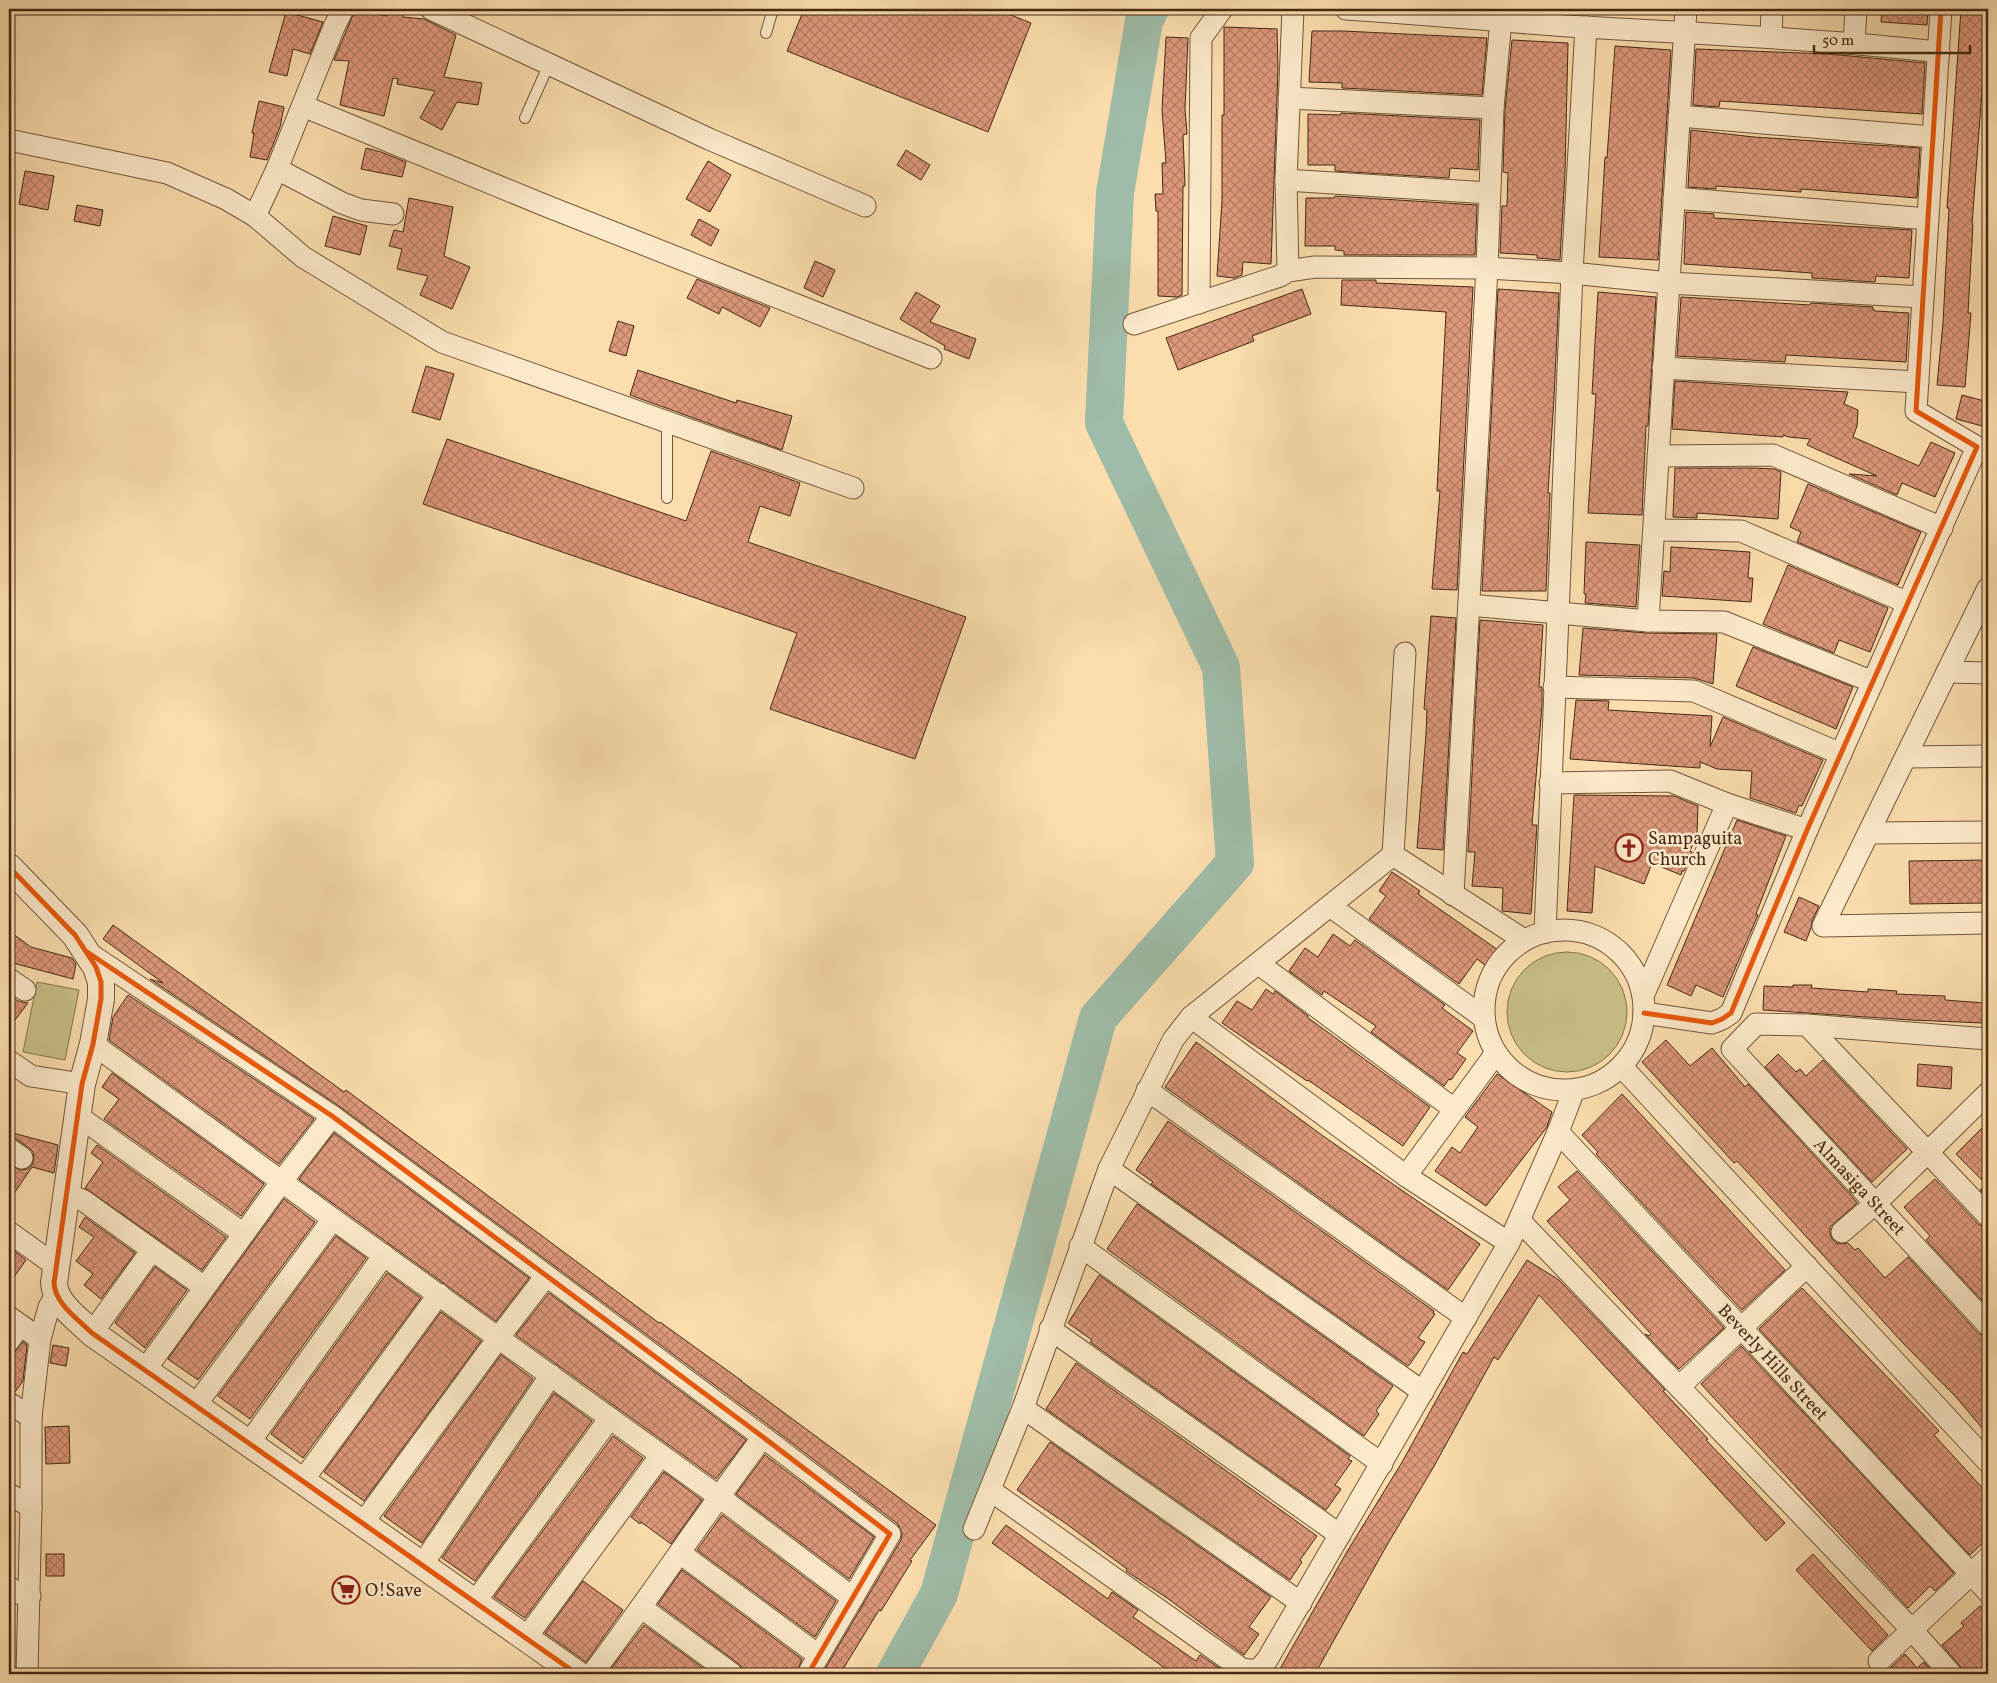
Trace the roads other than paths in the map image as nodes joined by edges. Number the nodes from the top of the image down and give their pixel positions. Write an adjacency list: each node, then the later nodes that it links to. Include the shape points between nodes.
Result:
1 (343, 9): 22 (street)
2 (431, 9): 20 (street)
3 (773, 9): 15 (lane)
4 (1222, 9): 41 (street, via 1201,38)
5 (1293, 9): 21 (street)
6 (1346, 9): 7 (street)
7 (1355, 9): 12 (street)
8 (1686, 9): 16 (street)
9 (1772, 9): 17 (street)
10 (1856, 9): 18 (street)
11 (1941, 9): 19 (street)
12 (1439, 12): 13 (street)
13 (1513, 17): 14 (street); 23 (street)
14 (1597, 21): 16 (street); 38 (street)
15 (766, 33)
16 (1684, 33): 17 (street); 24 (street)
17 (1771, 37): 18 (street)
18 (1854, 42): 19 (street)
19 (1939, 52): 26 (street)
20 (549, 64): 25 (lane); 32 (street, via 709,139)
21 (1290, 98): 23 (street); 29 (street)
22 (303, 106): 28 (street); 43 (street)
23 (1493, 108): 30 (street)
24 (1679, 116): 26 (street); 31 (street)
25 (524, 118)
26 (1933, 137): 35 (street)
27 (9, 140): 34 (street, via 167,173)
28 (277, 169): 33 (street, via 342,203 362,210); 34 (street)
29 (1286, 180): 30 (street); 37 (street)
30 (1489, 193): 36 (street)
31 (1674, 198): 35 (street); 39 (street)
32 (865, 206)
33 (393, 214)
34 (256, 216): 46 (street, via 302,257 442,342)
35 (1928, 219): 40 (street)
36 (1487, 268): 37 (street, via 1315,267); 38 (street); 54 (street)
37 (1288, 271): 41 (street)
38 (1572, 273): 39 (street); 55 (street)
39 (1668, 283): 40 (street); 44 (street)
40 (1924, 297): 45 (street)
41 (1199, 303): 42 (street)
42 (1134, 324)
43 (931, 358)
44 (1663, 368): 45 (street); 47 (street)
45 (1918, 382): 50 (street, via 1916,411 1977,447)
46 (667, 423): 48 (street); 49 (lane)
47 (1658, 456): 50 (street, via 1773,455); 51 (street)
48 (853, 488)
49 (667, 498)
50 (1942, 528): 53 (street)
51 (1654, 530): 53 (street, via 1741,531); 56 (street)
52 (1988, 590): 58 (street)
53 (1908, 604): 60 (street)
54 (1469, 605): 55 (street); 72 (street)
55 (1558, 613): 56 (street); 61 (street)
56 (1648, 621): 60 (street, via 1724,622)
57 (1405, 653): 70 (street)
58 (1947, 672): 59 (street); 63 (street)
59 (1988, 673)
60 (1873, 682): 62 (street)
61 (1554, 687): 62 (street, via 1694,692); 65 (street)
62 (1841, 754): 67 (street)
63 (1906, 756): 64 (street); 69 (street)
64 (1988, 756)
65 (1550, 783): 66 (street, via 1670,781); 75 (street)
66 (1727, 804): 67 (street); 79 (street)
67 (1807, 830): 79 (street, via 1730,1013 1712,1023)
68 (1988, 832): 69 (street)
69 (1869, 833): 74 (street, via 1823,926)
70 (1393, 855): 72 (street); 73 (street)
71 (11, 876): 77 (street, via 74,935)
72 (1453, 896): 76 (street)
73 (1330, 906): 78 (street); 81 (street)
74 (1988, 923)
75 (1545, 932): 76 (street); 79 (street, via 1571,930 1596,937 1618,952 1634,972)
76 (1524, 940): 81 (street, via 1506,954 1492,973 1485,994)
77 (87, 952): 84 (street, via 100,982 101,999); 94 (street)
78 (1258, 964): 80 (street); 92 (street)
79 (1644, 1005): 87 (street, via 1641,1033 1634,1051)
80 (1191, 1017): 89 (street, via 1173,1040); 98 (street)
81 (1484, 1018): 85 (street)
82 (1807, 1025): 83 (street); 96 (street); 101 (street, Almasiga Street, via 1756,1024 1732,1049)
83 (1988, 1039)
84 (93, 1044): 88 (street); 99 (street)
85 (1496, 1053): 90 (street, via 1516,1075 1544,1088); 92 (street)
86 (9, 1060): 88 (street, via 31,1076)
87 (1622, 1067): 90 (street, via 1608,1078); 113 (street)
88 (82, 1084): 93 (street)
89 (1147, 1090): 97 (street); 118 (street)
90 (1574, 1090): 95 (street)
91 (1988, 1093): 96 (street)
92 (1454, 1109): 98 (street)
93 (78, 1116): 100 (street); 107 (street)
94 (332, 1116): 99 (street); 114 (street)
95 (1558, 1132): 104 (street); 121 (street, Beverly Hills Street)
96 (1928, 1152): 101 (street); 102 (street)
97 (1109, 1169): 109 (street); 129 (street)
98 (1406, 1176): 108 (street)
99 (282, 1181): 103 (street); 107 (street)
100 (67, 1194): 110 (street, via 84,1201); 112 (street)
101 (1876, 1203): 106 (street); 119 (street, Almasiga Street)
102 (1988, 1216)
103 (333, 1219): 111 (street); 131 (street)
104 (1520, 1221): 108 (street); 128 (street)
105 (9, 1232): 112 (street)
106 (1842, 1232)
107 (244, 1234): 115 (street)
108 (1509, 1244): 118 (street)
109 (1080, 1246): 122 (street); 139 (street)
110 (152, 1250): 115 (street); 123 (street)
111 (384, 1255): 117 (street); 136 (street)
112 (56, 1266): 116 (street)
113 (1807, 1266): 121 (street); 138 (street)
114 (546, 1276): 124 (street); 135 (street)
115 (204, 1288): 126 (street)
116 (56, 1294): 123 (street); 125 (street)
117 (438, 1294): 124 (street); 140 (street)
118 (1466, 1318): 129 (street)
119 (1988, 1325)
120 (12, 1328): 125 (street)
121 (1741, 1328): 128 (street); 151 (street, Beverly Hills Street)
122 (1050, 1329): 132 (street); 147 (street)
123 (92, 1333): 126 (street)
124 (498, 1337): 127 (street); 145 (street)
125 (40, 1339): 133 (street)
126 (145, 1370): 131 (street)
127 (550, 1375): 134 (street); 150 (street)
128 (1679, 1386): 159 (street)
129 (1423, 1392): 139 (street)
130 (9, 1403): 133 (street)
131 (196, 1406): 136 (street)
132 (1023, 1408): 141 (street); 157 (street)
133 (31, 1417): 144 (street)
134 (610, 1418): 137 (street); 156 (street)
135 (763, 1437): 143 (street); 155 (street, via 890,1534)
136 (249, 1443): 140 (street)
137 (661, 1454): 143 (street); 160 (street)
138 (1988, 1462)
139 (1382, 1464): 147 (street)
140 (303, 1480): 145 (street)
141 (990, 1490): 146 (street); 157 (street, via 1242,1669 1257,1671 1267,1660)
142 (9, 1494): 144 (street)
143 (718, 1496): 148 (street); 155 (street)
144 (31, 1507): 154 (street)
145 (362, 1523): 150 (street)
146 (974, 1530)
147 (1340, 1535): 157 (street)
148 (680, 1553): 158 (street); 161 (street)
149 (1988, 1558): 151 (street)
150 (422, 1565): 156 (street)
151 (1971, 1574): 153 (street, Beverly Hills Street); 159 (street)
152 (9, 1587): 154 (street)
153 (1988, 1592)
154 (30, 1596): 163 (street)
155 (853, 1598): 161 (street)
156 (475, 1602): 160 (street)
157 (1301, 1603)
158 (642, 1608): 165 (street); 166 (street)
159 (1912, 1630): 162 (street); 168 (street)
160 (526, 1638): 164 (street)
161 (818, 1655): 167 (street)
162 (1879, 1661)
163 (27, 1674)
164 (577, 1674)
165 (592, 1674)
166 (732, 1674)
167 (808, 1674)
168 (1951, 1674)

